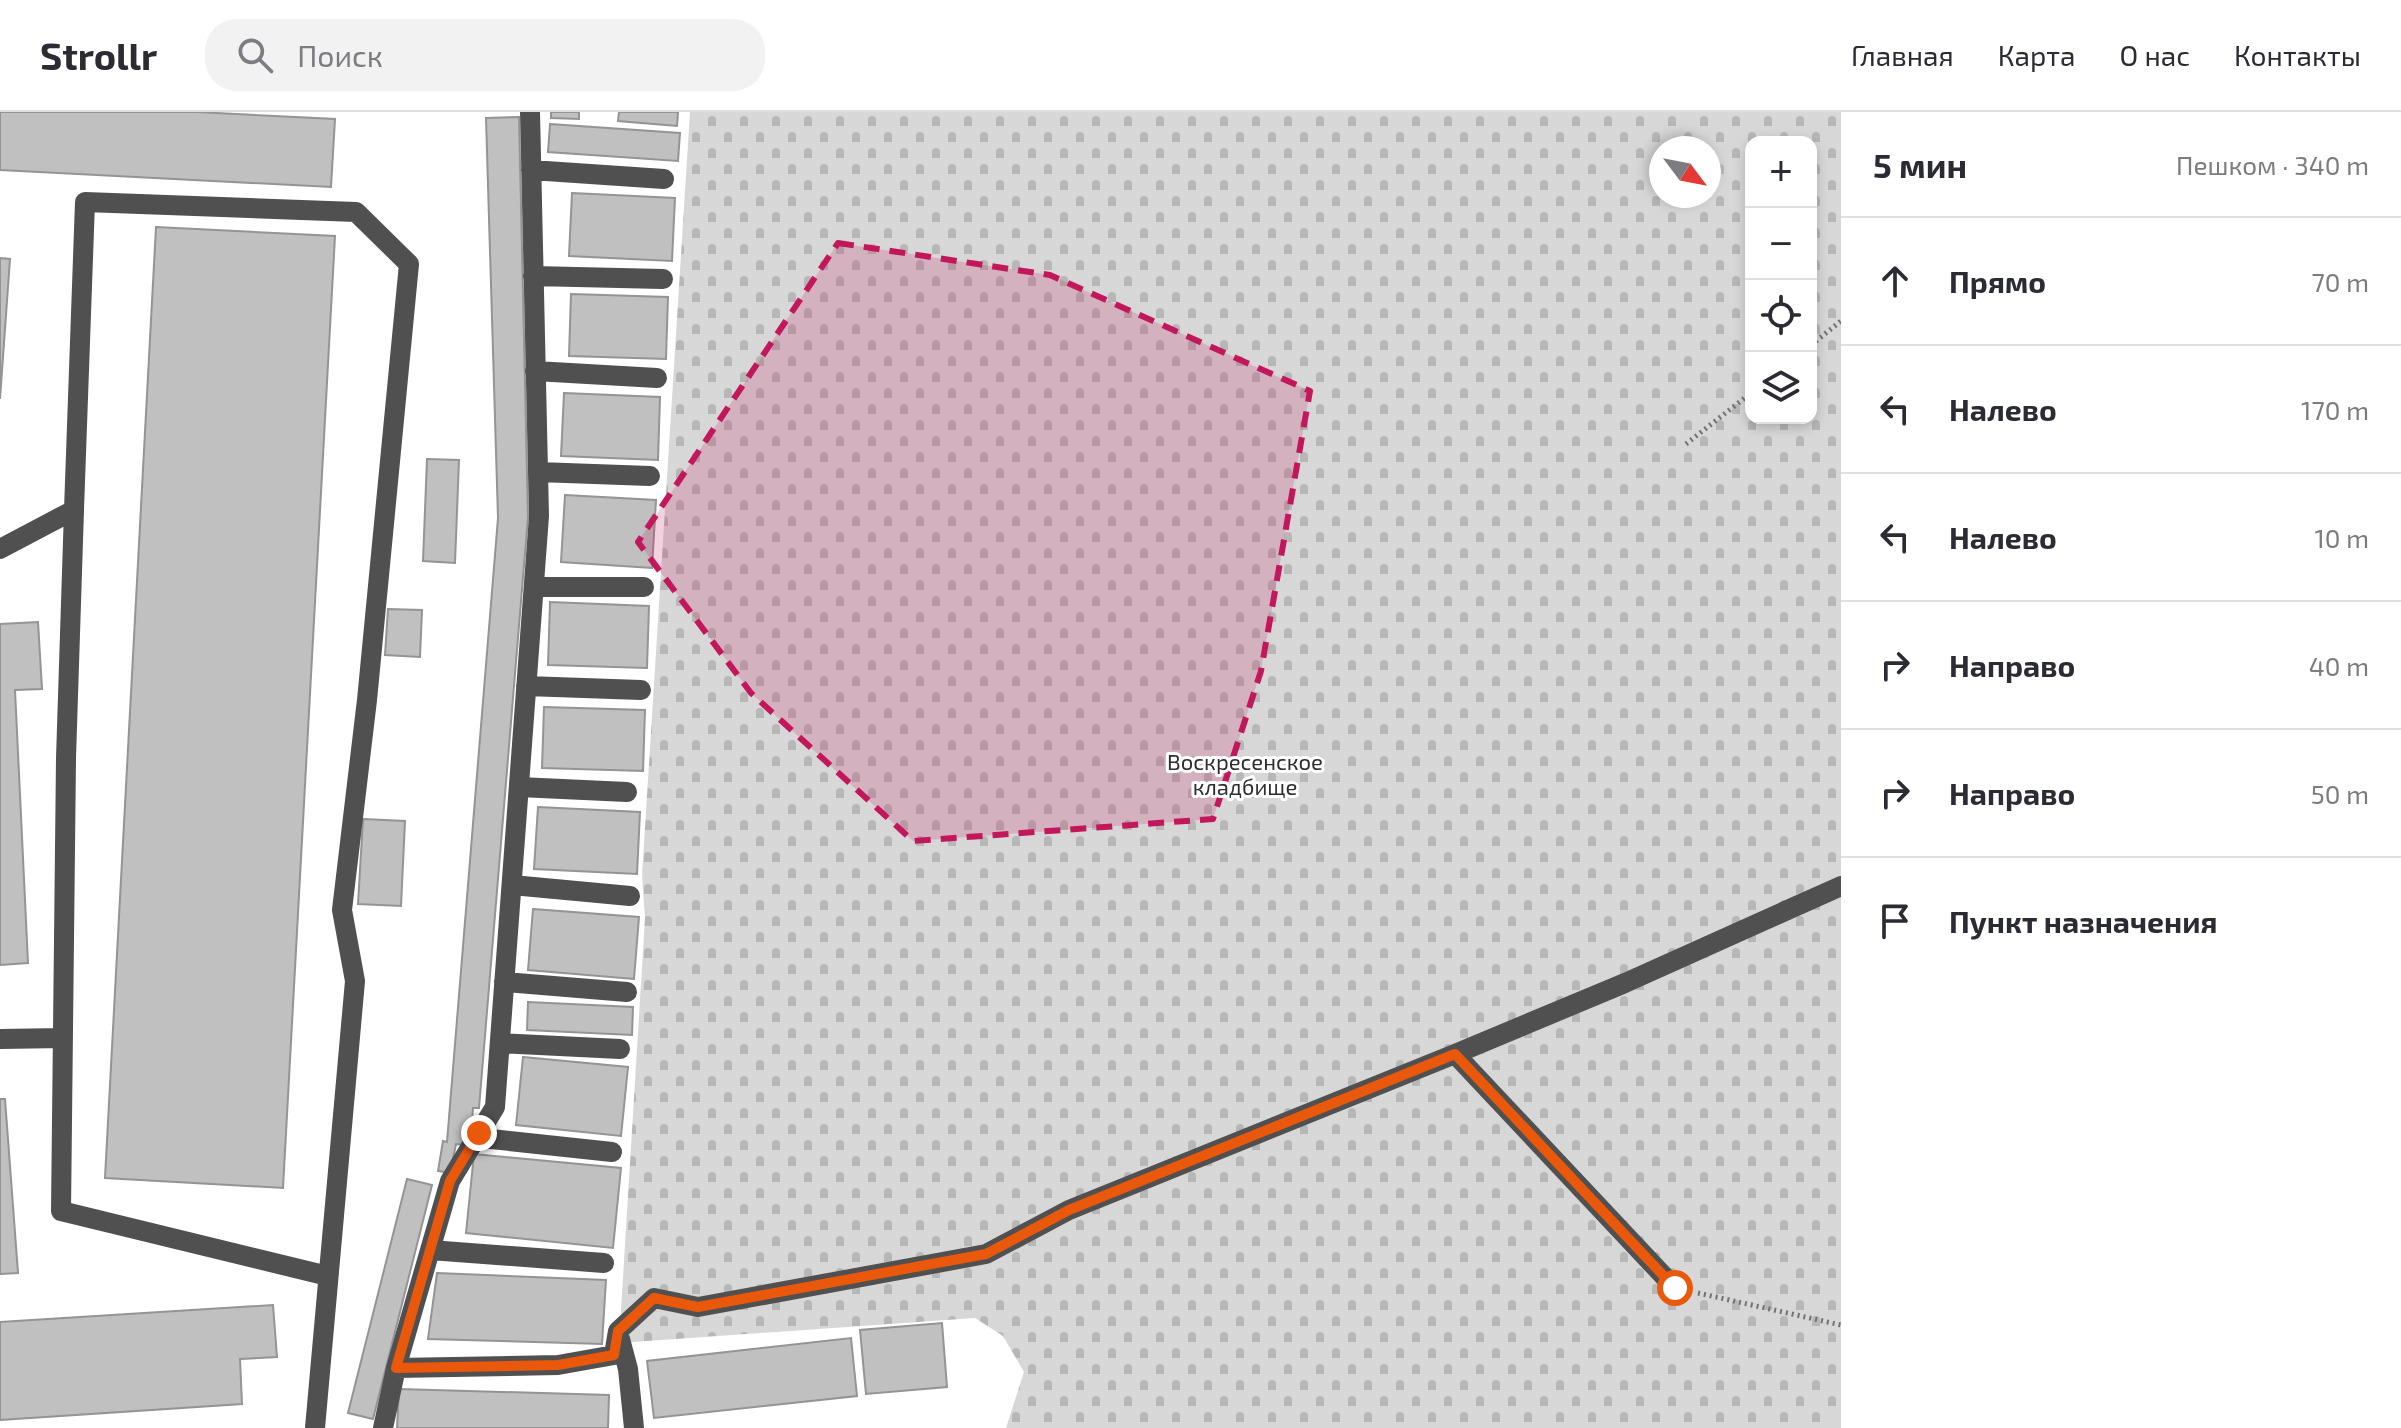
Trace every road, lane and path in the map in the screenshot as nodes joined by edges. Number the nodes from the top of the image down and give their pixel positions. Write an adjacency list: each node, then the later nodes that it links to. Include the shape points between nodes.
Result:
1 (530, 112): 2 (lane)
2 (531, 170): 3 (lane); 4 (lane)
3 (664, 179)
4 (533, 276): 5 (lane); 8 (lane)
5 (663, 279)
6 (1841, 321): 7 (path)
7 (1817, 340)
8 (535, 371): 9 (lane); 12 (lane)
9 (657, 378)
10 (1745, 398): 11 (path)
11 (1686, 444)
12 (538, 472): 13 (lane); 16 (lane)
13 (650, 476)
14 (74, 510): 15 (lane); 27 (lane); 36 (lane, via 85,202 356,212 409,264 342,910 355,981)
15 (0, 549)
16 (534, 587): 17 (lane); 18 (lane)
17 (644, 587)
18 (526, 686): 19 (lane); 20 (lane)
19 (641, 690)
20 (519, 787): 21 (lane); 22 (lane)
21 (627, 792)
22 (512, 885): 24 (lane); 25 (lane)
23 (1841, 886): 31 (lane)
24 (630, 896)
25 (504, 982): 26 (lane); 29 (lane)
26 (627, 992)
27 (63, 1038): 28 (lane); 36 (lane, via 61,1211)
28 (0, 1039)
29 (500, 1043): 30 (lane); 32 (lane, via 495,1107)
30 (620, 1049)
31 (1455, 1054): 37 (lane); 39 (lane, via 1069,1210 986,1254 698,1307 654,1298)
32 (479, 1133): 33 (lane, via 491,1139); 34 (lane, via 450,1181)
33 (612, 1152)
34 (430, 1250): 35 (lane); 40 (lane)
35 (604, 1263)
36 (328, 1276): 41 (lane)
37 (1675, 1288): 38 (path)
38 (1841, 1325)
39 (618, 1331): 40 (lane, via 614,1355 558,1365); 43 (lane)
40 (396, 1368): 42 (lane)
41 (315, 1428)
42 (383, 1428)
43 (634, 1428)

